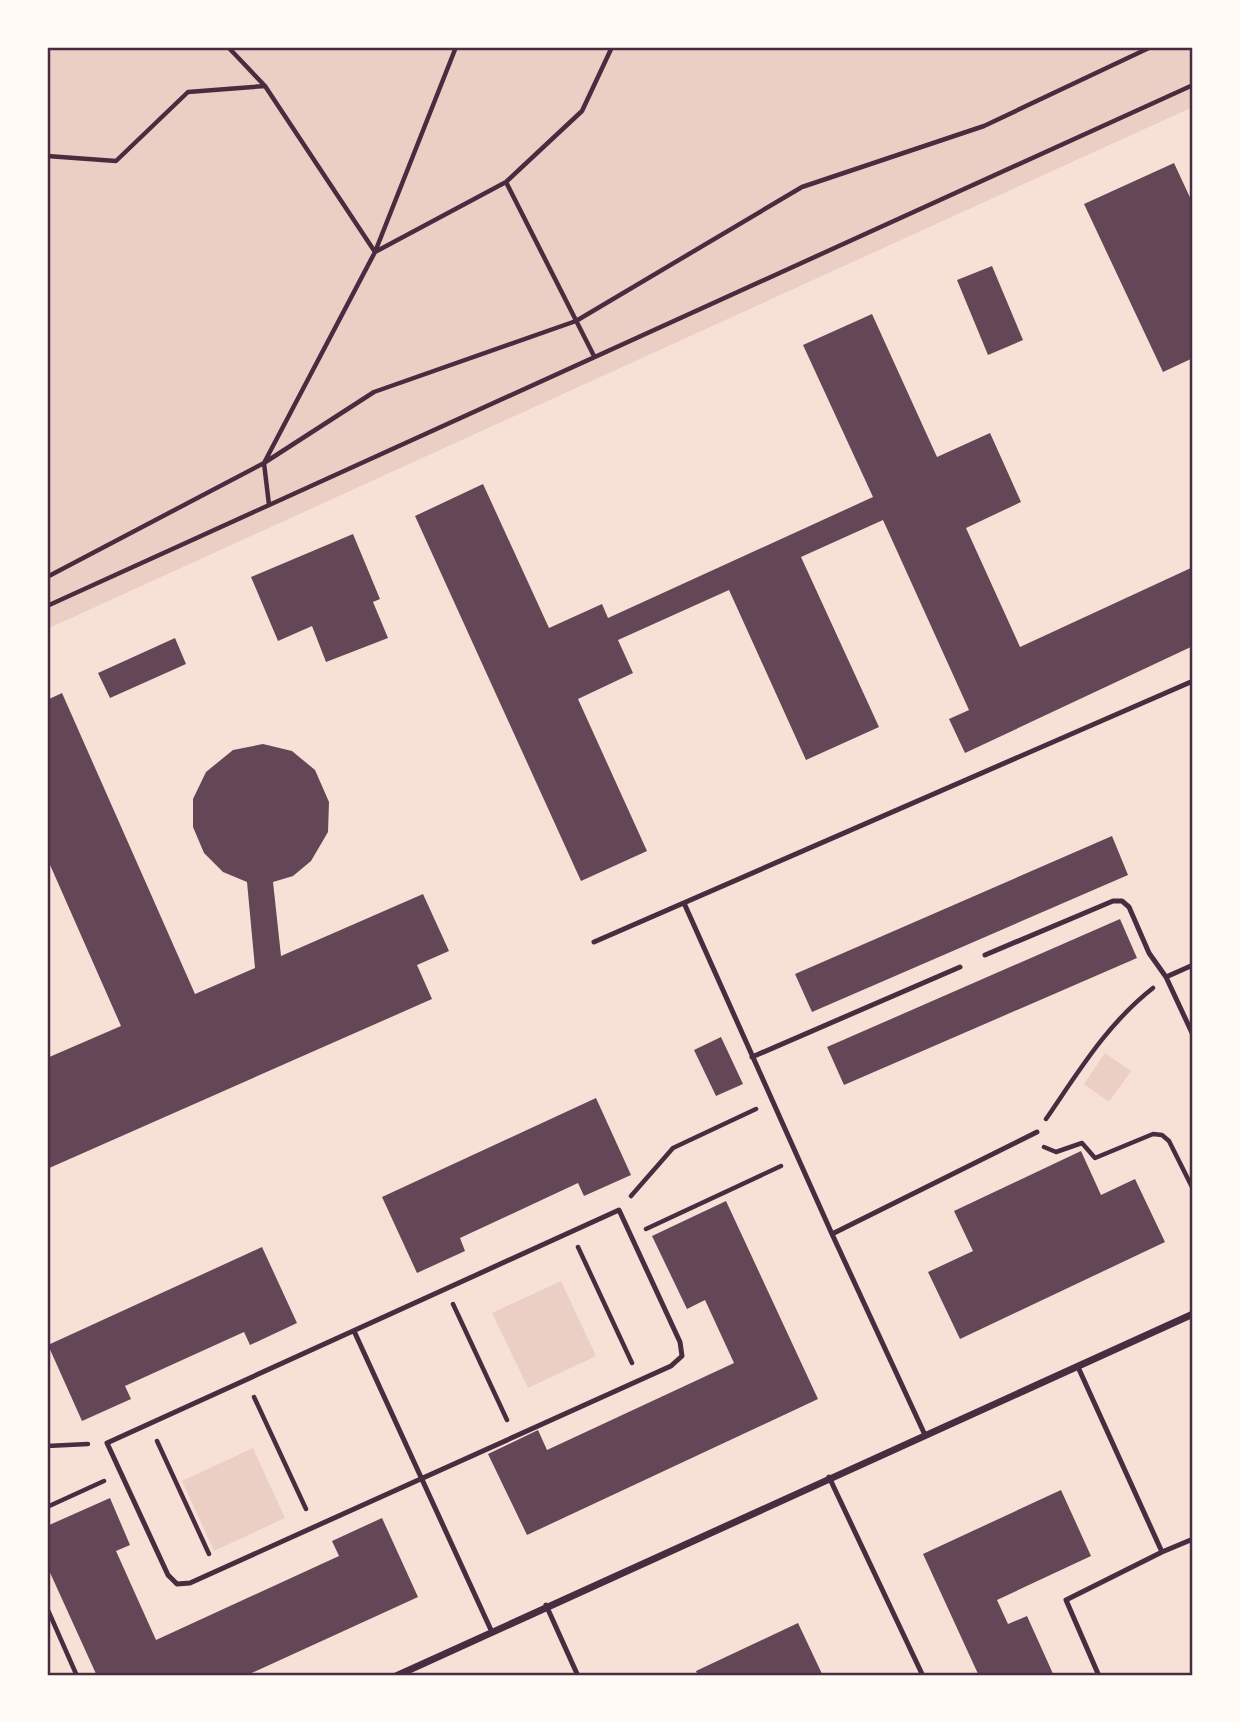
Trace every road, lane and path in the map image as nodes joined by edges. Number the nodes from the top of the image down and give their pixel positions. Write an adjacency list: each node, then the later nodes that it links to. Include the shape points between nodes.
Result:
1 (228, 47): 6 (path)
2 (456, 47): 9 (path)
3 (612, 47): 8 (path, via 582,111)
4 (1151, 47): 10 (path, via 984,126 802,187)
5 (1193, 85): 11 (path)
6 (265, 86): 7 (path, via 188,92 116,161); 9 (path)
7 (47, 156)
8 (506, 182): 9 (path); 10 (path)
9 (375, 252): 12 (path)
10 (576, 321): 11 (path); 12 (path, via 374,392)
11 (594, 356): 13 (path)
12 (264, 463): 13 (path); 14 (path)
13 (269, 505): 15 (path)
14 (47, 577)
15 (47, 606)
16 (1193, 681): 17 (lane)
17 (684, 903): 18 (lane); 24 (lane)
18 (594, 942)
19 (985, 955): 22 (lane, via 1122,901)
20 (1193, 965): 22 (lane)
21 (960, 967): 24 (lane)
22 (1166, 977): 23 (lane); 26 (path, via 1125,1010 1102,1037)
23 (1193, 1035)
24 (752, 1057): 25 (lane)
25 (772, 1101): 27 (lane); 29 (path, via 673,1148)
26 (1037, 1132): 28 (path, via 1049,1151 1082,1143 1095,1158 1153,1134 1162,1135); 31 (lane)
27 (798, 1158): 31 (lane); 32 (path)
28 (1193, 1189)
29 (619, 1210): 30 (lane); 32 (lane)
30 (571, 1232): 33 (lane); 38 (path)
31 (832, 1234): 40 (lane)
32 (631, 1237): 38 (lane, via 680,1342 682,1356)
33 (446, 1289): 35 (lane); 41 (path)
34 (1193, 1314): 36 (street)
35 (354, 1331): 37 (lane); 46 (lane)
36 (1078, 1367): 40 (street); 50 (lane)
37 (246, 1380): 39 (lane); 48 (path)
38 (640, 1380): 41 (lane)
39 (150, 1424): 42 (lane); 51 (path)
40 (925, 1435): 45 (street)
41 (515, 1437): 46 (lane)
42 (107, 1443): 43 (path); 44 (lane)
43 (47, 1446)
44 (121, 1474): 47 (path); 51 (lane, via 168,1575 177,1584)
45 (829, 1477): 52 (street); 58 (lane)
46 (421, 1479): 48 (lane); 54 (lane)
47 (47, 1507)
48 (314, 1527): 51 (lane)
49 (1193, 1539): 50 (lane)
50 (1162, 1552): 59 (lane, via 1066,1600)
51 (217, 1570)
52 (546, 1605): 54 (street); 57 (lane)
53 (47, 1608): 55 (path)
54 (491, 1630): 56 (street)
55 (77, 1676)
56 (396, 1676)
57 (578, 1676)
58 (923, 1676)
59 (1099, 1676)

